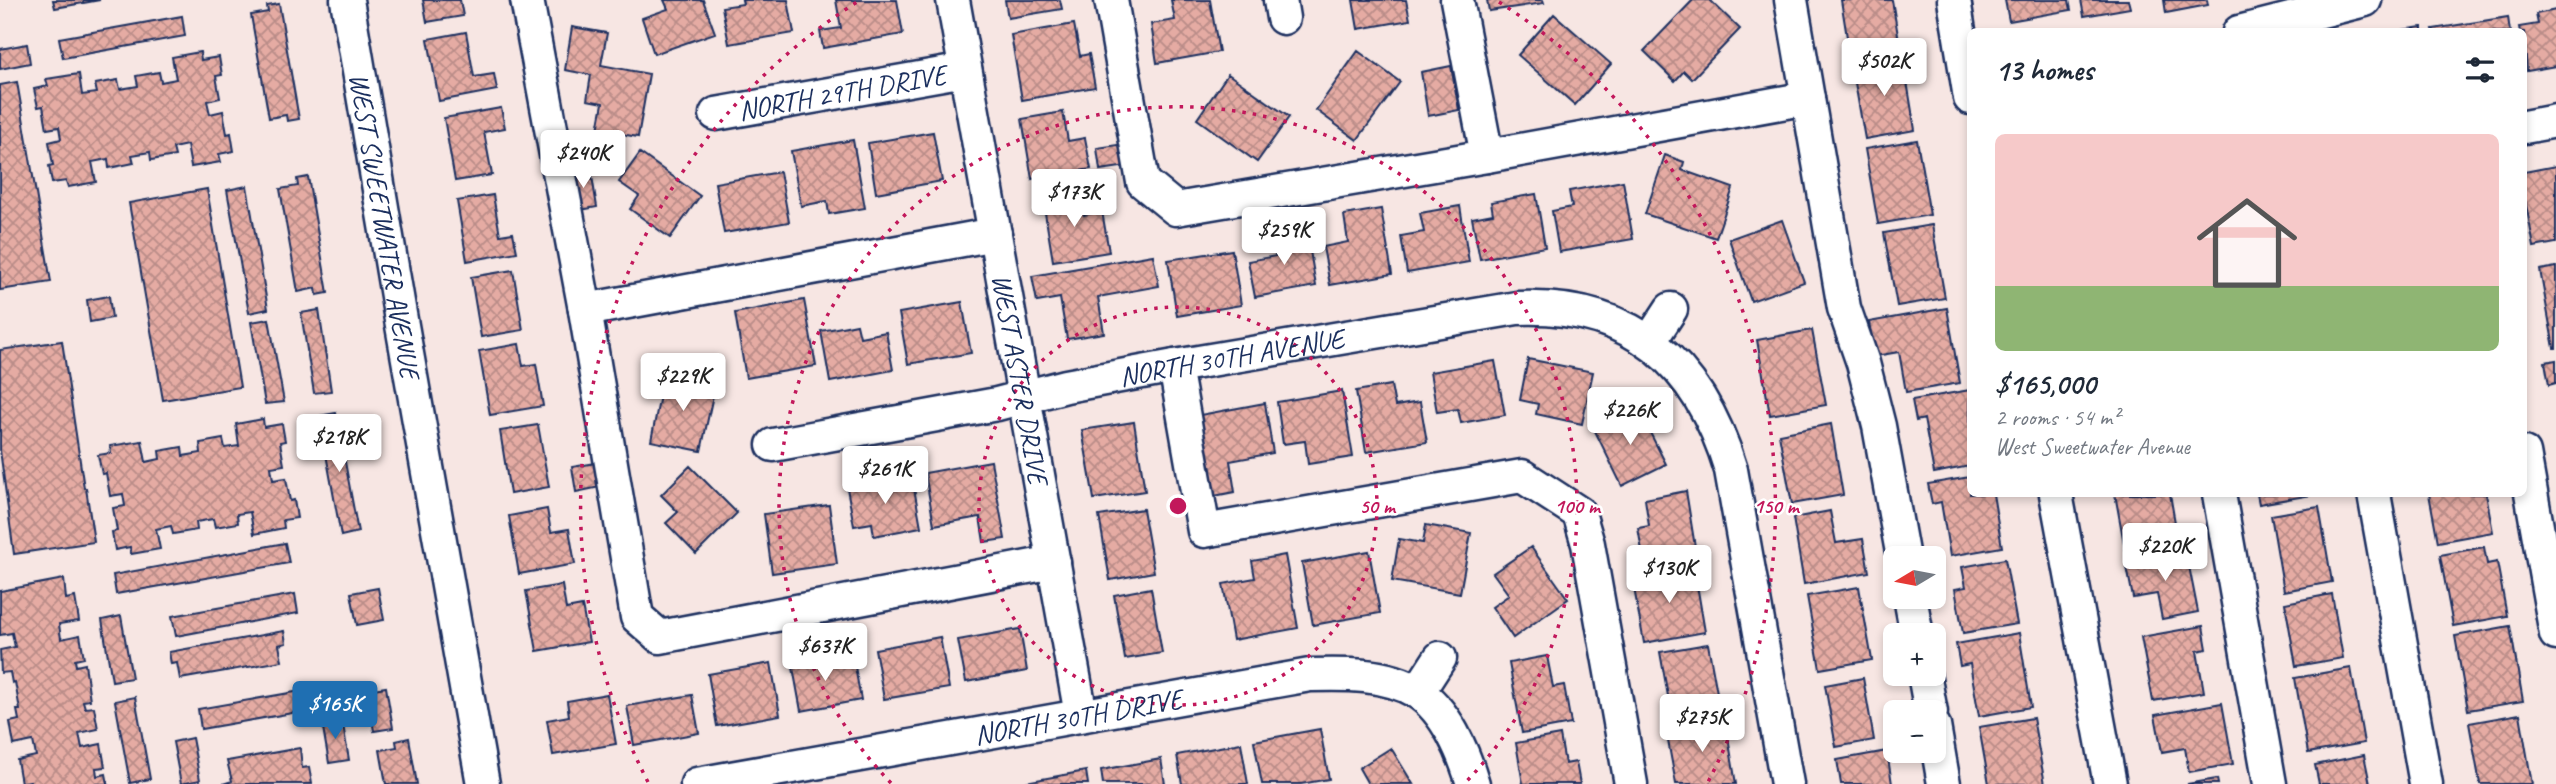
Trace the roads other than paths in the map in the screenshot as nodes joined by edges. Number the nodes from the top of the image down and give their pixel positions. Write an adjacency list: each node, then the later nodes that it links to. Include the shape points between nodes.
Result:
1 (347, 0): 36 (street, WEST SWEETWATER AVENUE)
2 (527, 0): 19 (street)
3 (953, 0): 10 (street, WEST ASTER DRIVE)
4 (1111, 0): 16 (street, via 1143,182 1176,209)
5 (1457, 0): 16 (street)
6 (1791, 0): 12 (street)
7 (1954, 0): 11 (street)
8 (2362, 0): 9 (street)
9 (2254, 28)
10 (965, 69): 13 (street, NORTH 29TH DRIVE); 17 (street, WEST ASTER DRIVE)
11 (1967, 80)
12 (1808, 98): 16 (street); 28 (street, via 1844,308 1879,426)
13 (716, 114)
14 (2556, 121): 15 (street)
15 (2527, 126)
16 (1487, 156)
17 (995, 234): 19 (street); 22 (street, WEST ASTER DRIVE)
18 (1671, 309): 20 (street)
19 (585, 310): 29 (street, via 637,617 660,637)
20 (1650, 341): 21 (street, NORTH 30TH AVENUE, via 1600,317 1542,307 1517,308); 40 (street, NORTH 30TH AVENUE, via 1695,388 1721,436)
21 (1175, 366): 22 (street, NORTH 30TH AVENUE); 39 (street, via 1204,531 1522,476 1579,513)
22 (1024, 397): 23 (street, NORTH 30TH AVENUE); 29 (street, WEST ASTER DRIVE)
23 (773, 445)
24 (2527, 470): 30 (street)
25 (2057, 497): 42 (street)
26 (2220, 497): 43 (street)
27 (2375, 497): 44 (street)
28 (1901, 546)
29 (1054, 562): 33 (street, WEST ASTER DRIVE)
30 (2556, 634)
31 (1440, 658): 32 (street)
32 (1418, 692): 33 (street, NORTH 30TH DRIVE, via 1382,679 1310,675); 38 (street, via 1455,735)
33 (1081, 715): 35 (street, NORTH 30TH DRIVE)
34 (1940, 763): 41 (street)
35 (819, 773): 37 (street, NORTH 30TH DRIVE)
36 (483, 784)
37 (697, 784)
38 (1473, 784)
39 (1631, 784)
40 (1787, 784)
41 (1944, 784)
42 (2110, 784)
43 (2270, 784)
44 (2426, 784)

